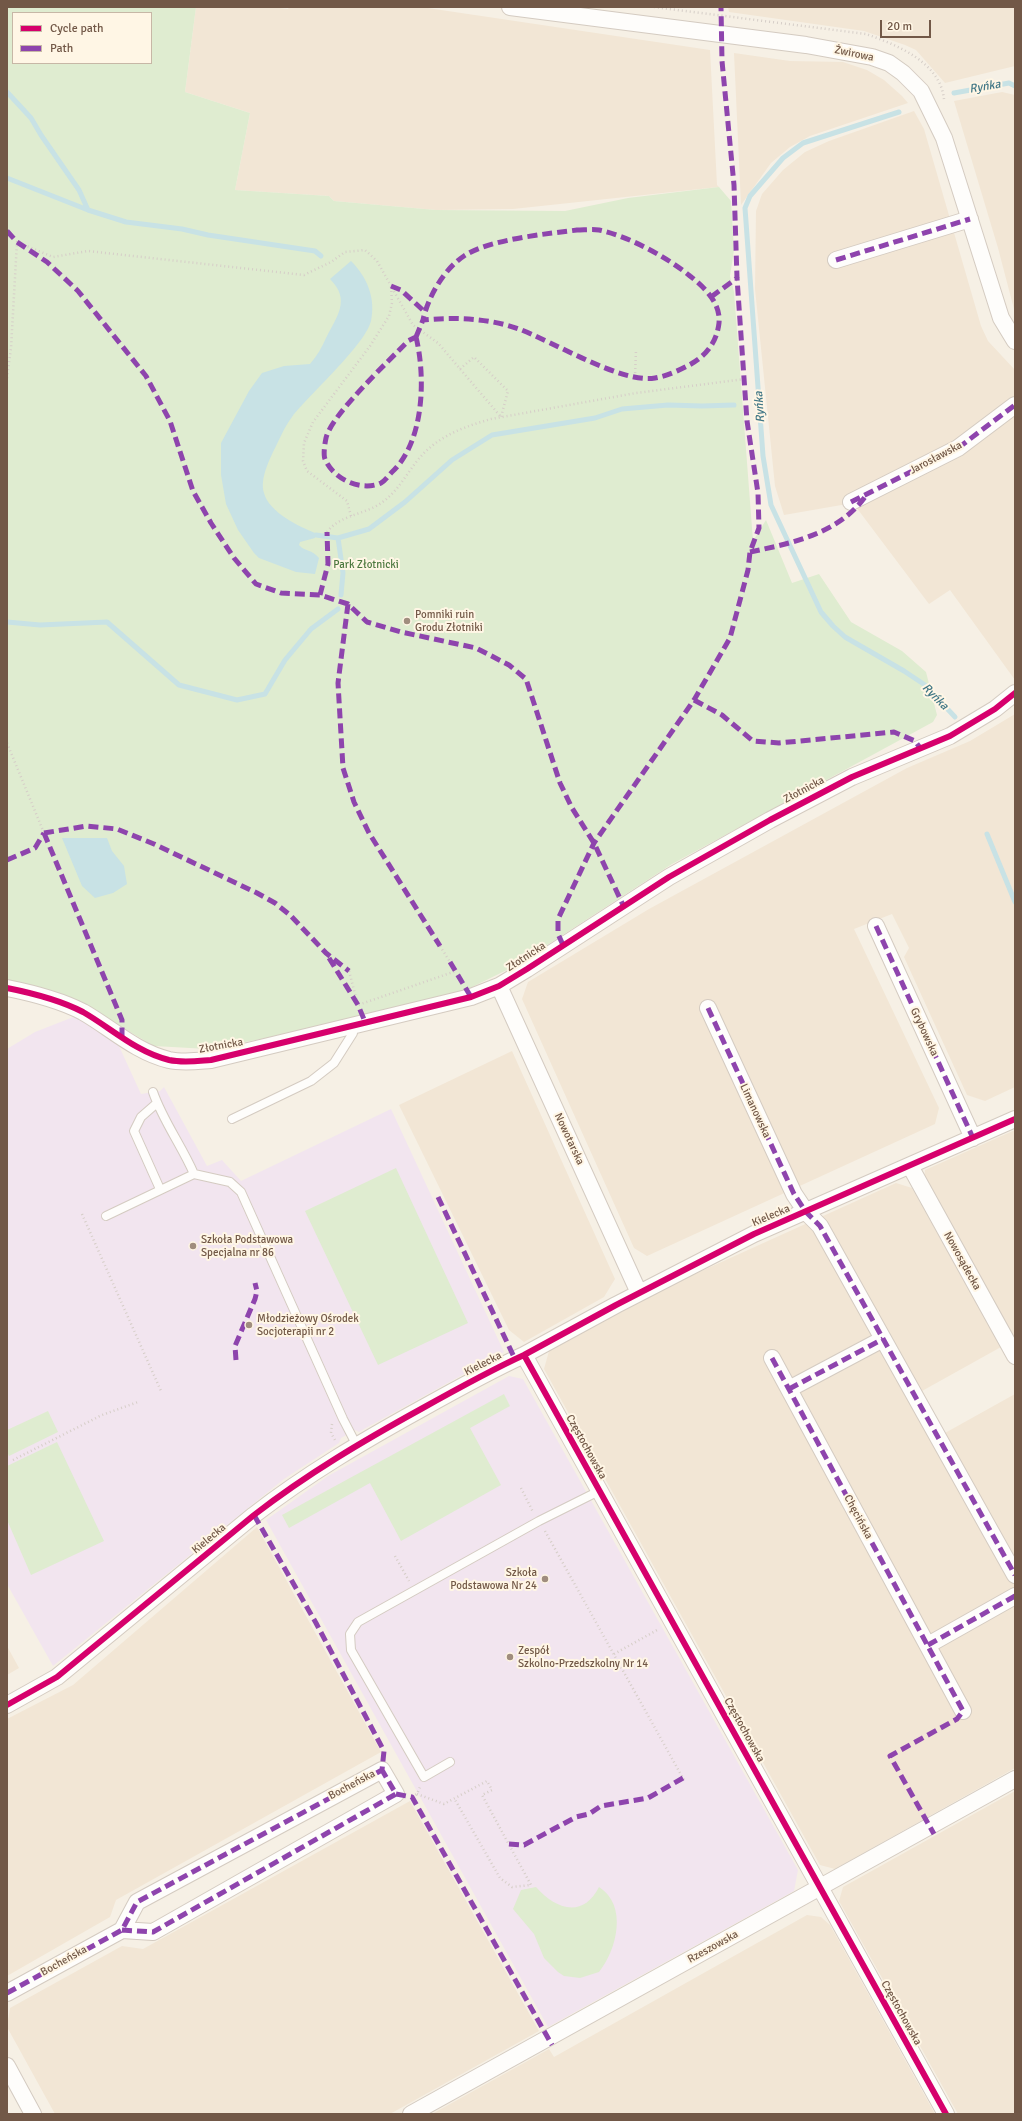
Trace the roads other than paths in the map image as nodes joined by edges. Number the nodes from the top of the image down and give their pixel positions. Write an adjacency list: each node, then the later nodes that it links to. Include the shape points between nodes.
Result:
1 (510, 7): 2 (street, Żwirowa, via 806,45 872,57 889,63 922,92 935,116)
2 (970, 219): 3 (street); 4 (street, Żwirowa, via 1001,318)
3 (836, 260)
4 (1015, 341)
5 (1015, 405): 6 (street, Jarosławska, via 958,448)
6 (851, 502)
7 (1015, 693): 9 (street, Złotnicka, via 995,709 950,736 823,791 669,877)
8 (876, 926): 17 (street, Grybowska)
9 (499, 986): 12 (street, Złotnicka, via 471,997); 23 (street, Nowotarska)
10 (7, 988): 12 (street, Złotnicka, via 27,992 82,1012 122,1038 169,1060 211,1060)
11 (708, 1008): 21 (street, Limanowska, via 794,1194)
12 (352, 1027): 15 (lane, via 353,1033 334,1063 311,1081)
13 (153, 1092): 14 (lane)
14 (157, 1103): 19 (lane, via 186,1154); 20 (lane, via 141,1117 134,1131)
15 (232, 1119)
16 (1015, 1119): 17 (street, Kielecka)
17 (973, 1138): 18 (street, Kielecka)
18 (910, 1166): 21 (street, Kielecka); 26 (street, Nowosądecka)
19 (194, 1174): 20 (lane); 29 (lane, via 230,1182 240,1192)
20 (160, 1189): 22 (lane)
21 (806, 1212): 23 (street, Kielecka, via 740,1240); 24 (street, via 820,1226)
22 (106, 1216)
23 (639, 1293): 25 (street, Kielecka)
24 (882, 1339): 28 (street); 31 (street)
25 (524, 1355): 29 (street, Kielecka); 30 (street, Częstochowska)
26 (1015, 1356)
27 (772, 1358): 28 (street, Chęcińska)
28 (789, 1389): 33 (street, Chęcińska)
29 (356, 1444): 34 (street, Kielecka, via 266,1505 57,1677)
30 (599, 1491): 36 (lane, via 538,1521 358,1622 350,1634 351,1650 424,1777); 38 (street, Częstochowska)
31 (1015, 1575)
32 (1015, 1596): 33 (street)
33 (928, 1645): 35 (street, Chęcińska)
34 (7, 1705)
35 (963, 1711)
36 (450, 1762)
37 (1015, 1779): 38 (street, Rzeszowska)
38 (821, 1888): 43 (street, Rzeszowska); 44 (street, Częstochowska)
39 (122, 1930): 39 (street, Bocheńska, via 153,1932 396,1794 382,1770 137,1902); 40 (street, Bocheńska)
40 (7, 1993)
41 (7, 2066): 42 (street)
42 (33, 2114)
43 (411, 2114)
44 (946, 2114)

